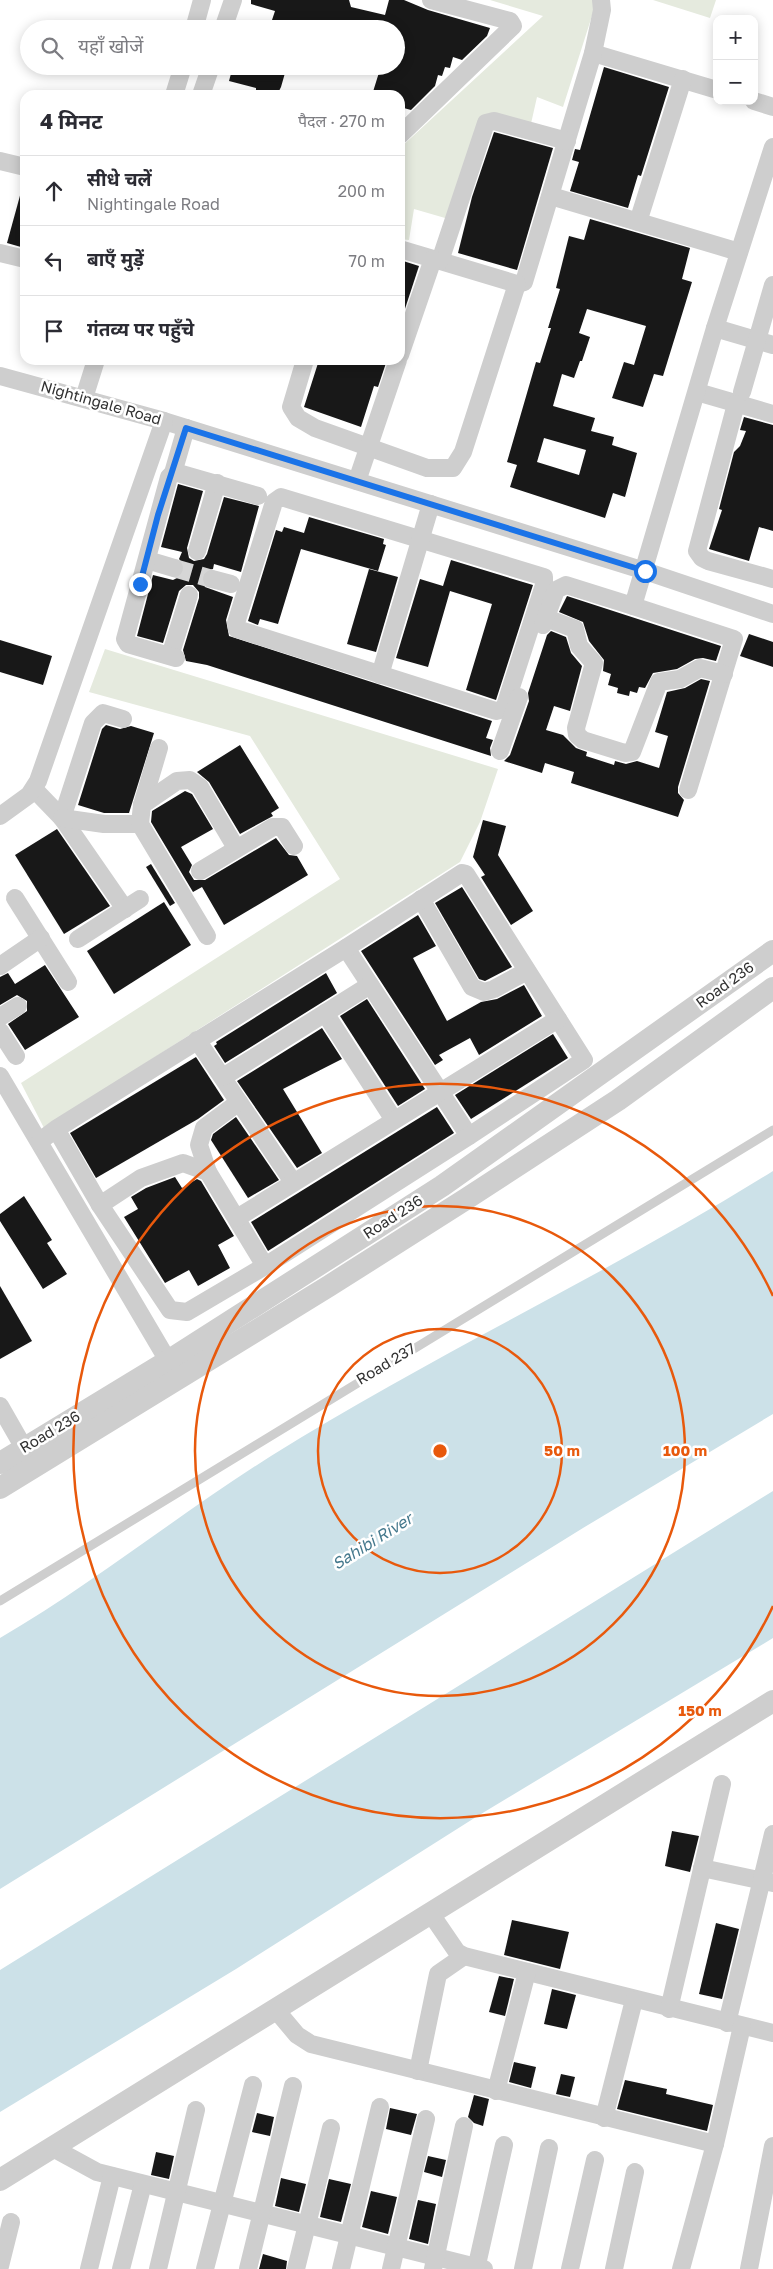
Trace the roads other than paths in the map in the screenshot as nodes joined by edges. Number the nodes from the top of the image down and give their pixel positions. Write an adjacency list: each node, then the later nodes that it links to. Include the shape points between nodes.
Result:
1 (202, 0): 5 (street)
2 (233, 0): 6 (street)
3 (431, 0): 16 (street, via 510,21 513,26)
4 (601, 0): 7 (street)
5 (196, 20)
6 (227, 20)
7 (593, 53): 10 (street); 17 (street)
8 (180, 75): 12 (street)
9 (208, 75): 13 (street)
10 (683, 79): 11 (street); 22 (street)
11 (713, 89)
12 (175, 90)
13 (202, 90)
14 (758, 102): 15 (street)
15 (773, 107)
16 (405, 130)
17 (567, 141): 21 (street); 27 (street, via 494,121 486,122)
18 (773, 147): 24 (street)
19 (0, 161): 20 (street)
20 (20, 167)
21 (550, 196): 22 (street); 28 (street, via 526,279)
22 (638, 222): 24 (street)
23 (405, 251): 27 (street)
24 (739, 252): 30 (street)
25 (0, 253): 26 (street)
26 (20, 259)
27 (436, 260): 28 (street); 31 (street)
28 (517, 284): 43 (street, via 463,452 454,468 427,468)
29 (773, 285): 32 (street)
30 (715, 328): 32 (street); 37 (street)
31 (405, 342)
32 (765, 343): 39 (street)
33 (94, 365): 38 (street)
34 (304, 365): 43 (street, via 291,407 298,418 315,428)
35 (396, 365): 43 (street)
36 (0, 376): 38 (street, Nightingale Road)
37 (697, 392): 39 (street); 53 (street)
38 (84, 398): 41 (street, Nightingale Road)
39 (739, 398): 40 (street); 55 (street, via 697,551 708,561)
40 (773, 414)
41 (164, 421): 42 (street, Nightingale Road); 66 (street)
42 (186, 428): 44 (street); 45 (street, Nightingale Road)
43 (369, 447): 45 (street)
44 (173, 473): 46 (street); 51 (street)
45 (357, 481): 48 (street, Nightingale Road)
46 (217, 483): 47 (street); 50 (street)
47 (258, 496)
48 (431, 504): 49 (street); 53 (street, Nightingale Road)
49 (421, 540): 62 (street); 62 (street, via 540,575 544,585 501,711); 62 (street, via 281,497 274,502 236,623 240,632)
50 (197, 551)
51 (147, 560): 52 (street); 57 (street, via 125,639 128,644 173,657)
52 (174, 568)
53 (645, 571): 58 (street); 59 (street, Nightingale Road)
54 (212, 579): 56 (street)
55 (773, 579)
56 (231, 584)
57 (189, 595)
58 (633, 606): 60 (street, via 566,585 556,590); 61 (street, via 734,639)
59 (773, 614)
60 (546, 618): 61 (street, via 576,629 579,646 594,663 576,728 577,735 625,753 632,752 659,682 680,679 700,668); 65 (street)
61 (724, 674): 67 (street)
62 (380, 675)
63 (124, 719): 70 (street, via 103,713 93,723)
64 (160, 748): 68 (street)
65 (500, 751)
66 (34, 789): 69 (street); 70 (street)
67 (688, 790)
68 (142, 805): 71 (street); 73 (street, via 177,781 190,780 200,787)
69 (0, 816)
70 (62, 818): 71 (street, via 104,824); 78 (street)
71 (140, 824): 79 (street)
72 (294, 846): 73 (street, via 282,827 273,827)
73 (236, 848): 74 (street)
74 (200, 871)
75 (15, 898): 80 (street)
76 (140, 898): 78 (street)
77 (421, 899): 82 (street); 85 (street, via 472,987 484,992); 85 (street, via 464,873)
78 (125, 909): 81 (street)
79 (207, 936)
80 (41, 938): 84 (street); 86 (street)
81 (78, 939)
82 (346, 948): 87 (street); 94 (street)
83 (773, 951): 110 (street, Road 236, via 478,1161)
84 (0, 966)
85 (527, 971): 92 (street)
86 (68, 982)
87 (370, 985): 90 (street); 98 (street)
88 (773, 988): 110 (street, via 618,1100 329,1286)
89 (18, 1006): 91 (street)
90 (325, 1013): 97 (street); 100 (street)
91 (0, 1017)
92 (558, 1019): 98 (street); 103 (street, via 584,1060)
93 (0, 1031): 95 (street)
94 (197, 1040): 97 (street); 101 (street)
95 (16, 1056)
96 (0, 1076): 104 (street)
97 (223, 1077): 99 (street)
98 (439, 1092): 100 (street); 103 (street)
99 (239, 1102): 105 (street, via 204,1128 199,1145); 106 (street)
100 (394, 1120): 106 (street)
101 (56, 1129): 104 (street); 107 (street)
102 (773, 1130): 115 (lane, Road 237)
103 (469, 1136): 109 (street)
104 (40, 1141): 110 (street)
105 (208, 1172): 107 (street, via 183,1164 141,1178); 108 (street)
106 (293, 1182): 108 (street)
107 (100, 1205): 109 (street, via 170,1310 188,1312)
108 (237, 1218): 109 (street)
109 (265, 1266)
110 (174, 1370): 112 (street, Road 236); 114 (street)
111 (2, 1415): 112 (street)
112 (24, 1448): 113 (street, Road 236)
113 (0, 1463)
114 (0, 1488)
115 (0, 1601)
116 (773, 1701): 121 (street)
117 (722, 1784): 119 (street)
118 (773, 1834): 120 (street)
119 (702, 1868): 120 (street); 125 (street)
120 (767, 1882): 127 (street)
121 (431, 1914): 122 (street, via 457,1952); 126 (street)
122 (464, 1956): 123 (street); 129 (street, via 442,1969 435,1980)
123 (527, 1972): 124 (street); 132 (street)
124 (634, 2000): 125 (street); 135 (street)
125 (669, 2009): 127 (street)
126 (276, 2010): 129 (street, via 297,2035 311,2044); 142 (street)
127 (734, 2024): 128 (street); 139 (street)
128 (773, 2033)
129 (418, 2071): 132 (street)
130 (252, 2085): 150 (street)
131 (293, 2086): 151 (street)
132 (496, 2091): 135 (street)
133 (380, 2107): 154 (street)
134 (196, 2110): 149 (street)
135 (604, 2118): 139 (street)
136 (426, 2120): 155 (street)
137 (464, 2126): 156 (street)
138 (331, 2128): 153 (street)
139 (715, 2144): 170 (street)
140 (504, 2145): 158 (street)
141 (773, 2146): 171 (street)
142 (53, 2148): 146 (street, via 84,2166); 147 (street)
143 (549, 2148): 167 (street)
144 (595, 2160): 168 (street)
145 (635, 2172): 169 (street)
146 (112, 2176): 148 (street); 159 (street)
147 (0, 2180)
148 (142, 2184): 149 (street); 160 (street)
149 (176, 2193): 150 (street); 161 (street)
150 (221, 2204): 151 (street); 162 (street)
151 (261, 2214): 153 (street); 163 (street)
152 (11, 2222): 157 (street)
153 (307, 2225): 154 (street); 164 (street)
154 (348, 2236): 155 (street); 165 (street)
155 (396, 2248): 156 (street); 166 (street)
156 (434, 2263): 158 (street)
157 (0, 2266)
158 (479, 2268)
159 (89, 2269)
160 (121, 2269)
161 (158, 2269)
162 (205, 2269)
163 (248, 2269)
164 (296, 2269)
165 (341, 2269)
166 (391, 2269)
167 (523, 2269)
168 (570, 2269)
169 (614, 2269)
170 (681, 2269)
171 (749, 2269)

